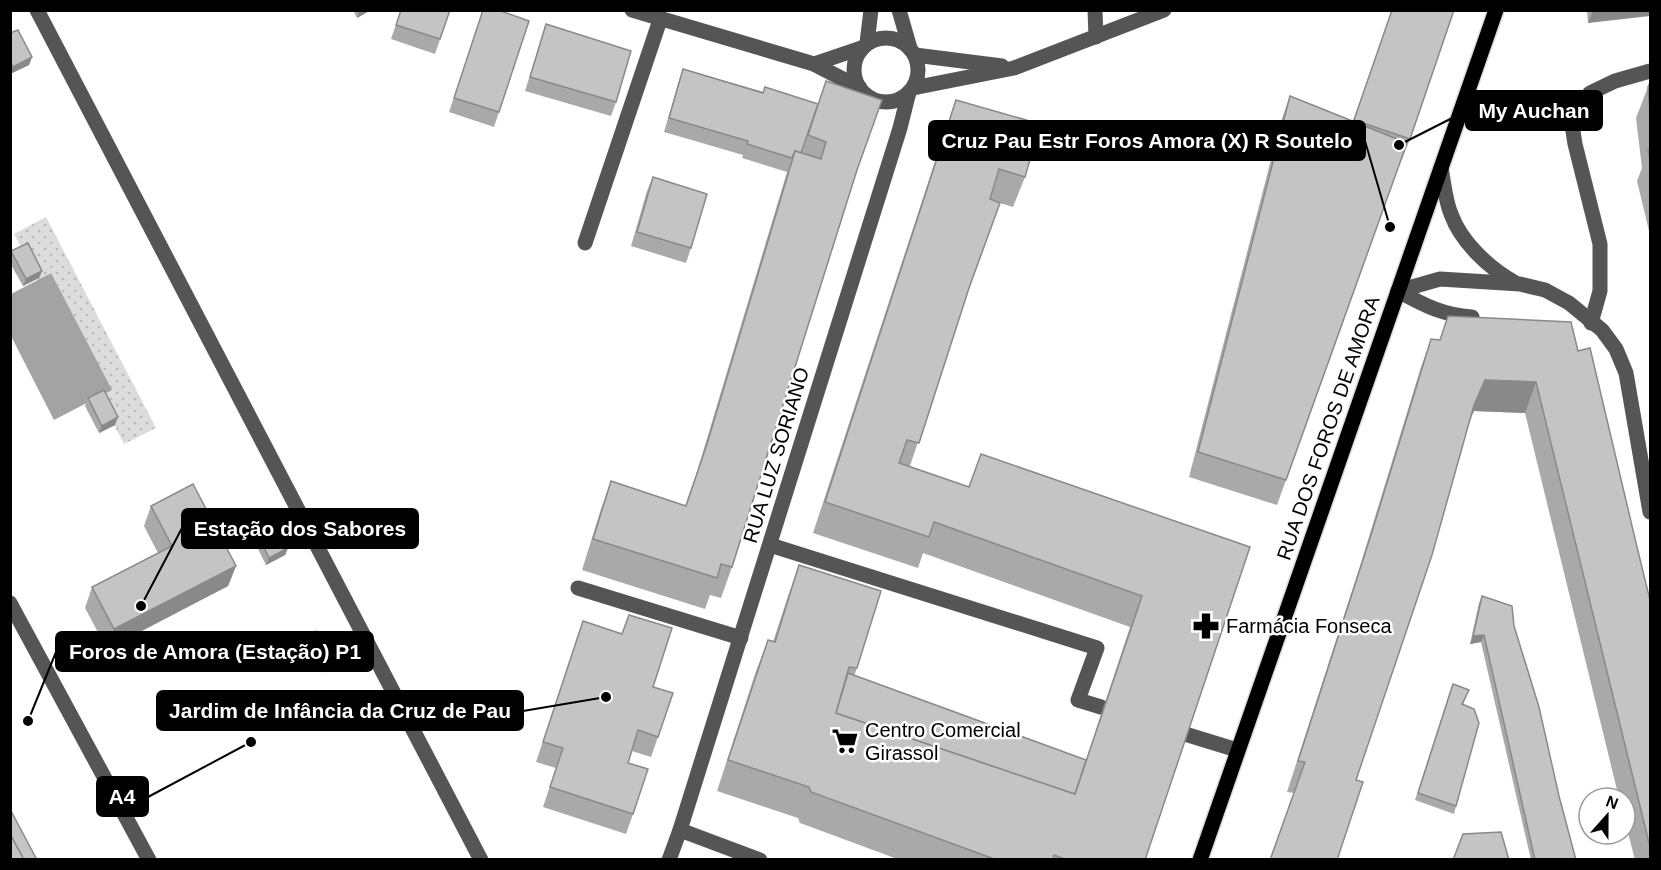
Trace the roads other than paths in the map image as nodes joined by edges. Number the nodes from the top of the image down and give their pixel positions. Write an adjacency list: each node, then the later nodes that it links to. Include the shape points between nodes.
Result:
1 (26, 10): 10 (street)
2 (37, 10): 10 (street)
3 (632, 10): 9 (street)
4 (871, 10): 12 (street)
5 (899, 10): 13 (street)
6 (1095, 10): 11 (street)
7 (1164, 10): 11 (street)
8 (1496, 10): 19 (main road, RUA DOS FOROS DE AMORA)
9 (658, 15): 14 (street); 20 (street)
10 (46, 28): 36 (street)
11 (1096, 36): 15 (street)
12 (864, 46): 13 (street, via 884,37 894,38); 14 (street); 17 (street, via 854,68)
13 (912, 51): 15 (street); 18 (street, via 918,72)
14 (814, 64): 17 (street)
15 (1014, 68): 18 (street)
16 (1650, 72): 25 (street, via 1615,81 1590,93 1572,125 1600,244 1600,291)
17 (860, 88): 18 (street, via 874,100 884,102 902,98)
18 (911, 90): 27 (street, RUA LUZ SORIANO)
19 (1441, 168): 21 (street, via 1451,215 1472,249 1497,272); 22 (main road, RUA DOS FOROS DE AMORA)
20 (585, 243)
21 (1520, 284): 22 (street, via 1440,279); 25 (street, via 1545,290 1569,303)
22 (1398, 291): 23 (street, via 1436,311); 33 (main road, RUA DOS FOROS DE AMORA)
23 (1485, 318)
24 (1572, 323): 25 (street)
25 (1591, 323): 26 (street, via 1602,330 1616,349 1626,372)
26 (1650, 512)
27 (770, 544): 30 (street, RUA LUZ SORIANO); 31 (street, via 1097,648 1078,700)
28 (578, 588): 30 (street)
29 (10, 603): 35 (street)
30 (741, 638): 34 (street, RUA LUZ SORIANO)
31 (1101, 707)
32 (1185, 734): 33 (street)
33 (1237, 750): 39 (main road, RUA DOS FOROS DE AMORA)
34 (680, 830): 37 (street, RUA LUZ SORIANO); 38 (street)
35 (149, 860)
36 (481, 860)
37 (669, 860)
38 (760, 860)
39 (1200, 860)

